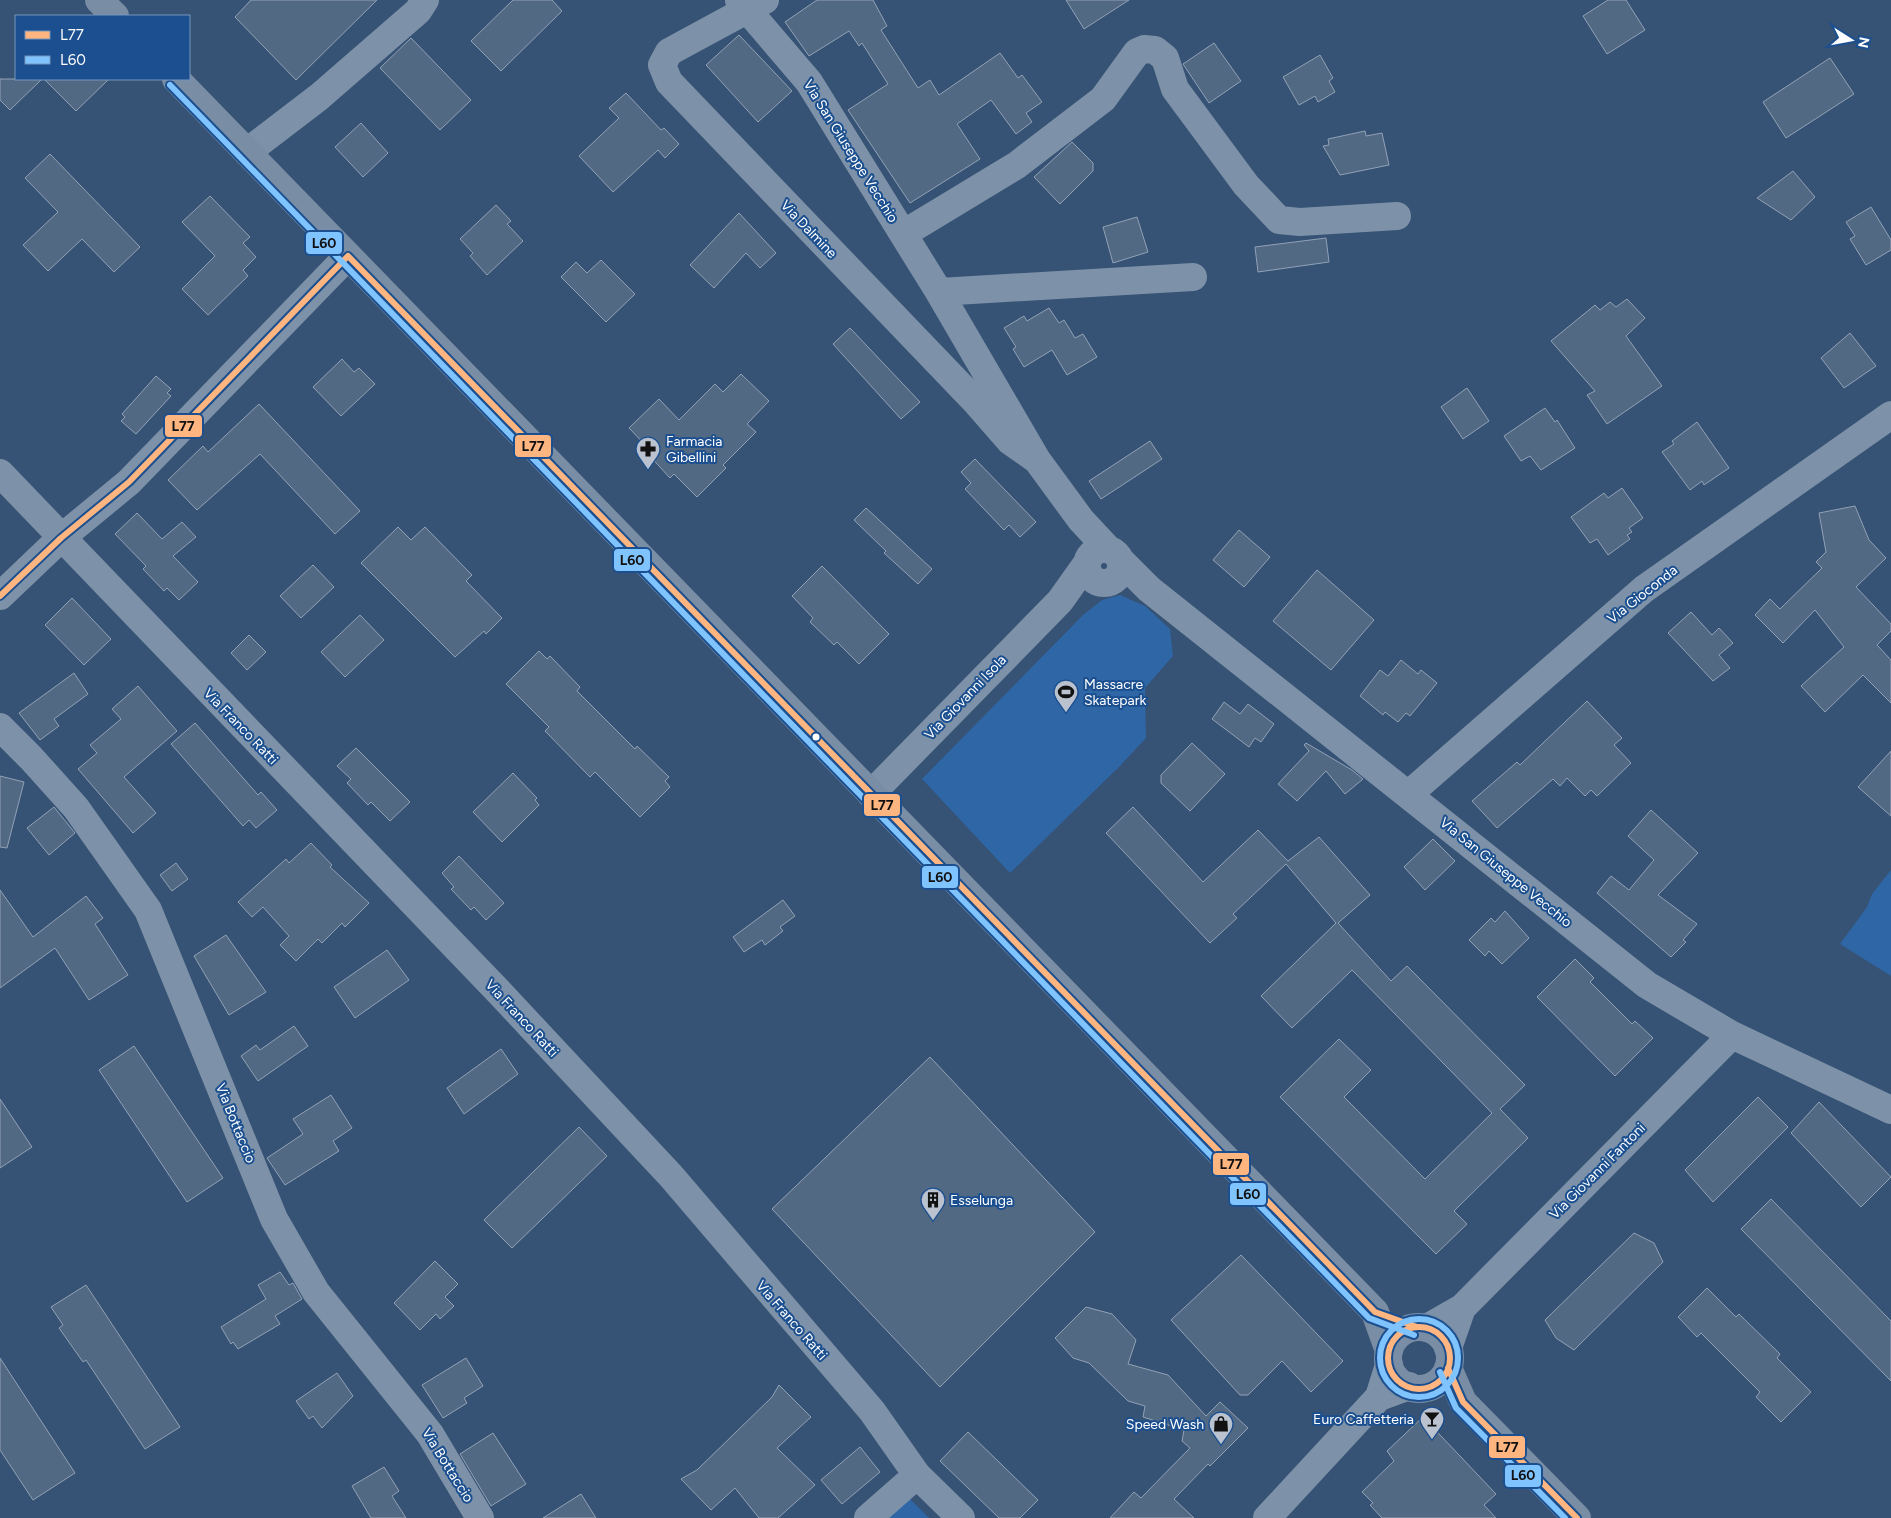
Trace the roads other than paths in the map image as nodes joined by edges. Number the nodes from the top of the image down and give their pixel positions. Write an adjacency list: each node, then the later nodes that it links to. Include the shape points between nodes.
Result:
1 (99, 0): 4 (main road)
2 (426, 0): 6 (street, via 418,11 319,97)
3 (751, 3): 8 (street, Via San Giuseppe Vecchio, via 809,82); 13 (street, Via Dalmine, via 669,52 662,65 669,82 1010,441)
4 (114, 15)
5 (177, 80): 6 (main road)
6 (247, 152): 9 (main road)
7 (1397, 216): 8 (street, Via San Giuseppe Vecchio, via 1300,222 1279,220 1246,185 1175,89 1165,58 1155,50 1144,49 1137,52 1103,100 1018,165)
8 (904, 234): 11 (street, Via San Giuseppe Vecchio)
9 (348, 256): 15 (street, via 129,482); 19 (main road)
10 (1193, 277): 11 (street)
11 (939, 292): 13 (street, Via San Giuseppe Vecchio)
12 (1891, 415): 20 (street, Via Gioconda, via 1644,589)
13 (1037, 460): 16 (street, Via San Giuseppe Vecchio, via 1081,520)
14 (0, 473): 15 (street, Via Franco Ratti)
15 (61, 538): 17 (street); 29 (street, Via Franco Ratti, via 671,1176 872,1411)
16 (1102, 565): 19 (street, Via Giovanni Isola, via 1060,601); 20 (street, Via San Giuseppe Vecchio, via 1149,589)
17 (0, 596)
18 (0, 727): 30 (street, Via Bottaccio, via 76,808 148,910 274,1219 316,1292 430,1434)
19 (871, 794): 24 (main road)
20 (1409, 794): 21 (street, Via San Giuseppe Vecchio, via 1647,985)
21 (1732, 1035): 22 (street, Via San Giuseppe Vecchio); 23 (street, Via Giovanni Fantoni)
22 (1891, 1110)
23 (1462, 1308): 25 (street, Via Giovanni Fantoni); 27 (street, Via Giovanni Fantoni)
24 (1376, 1312): 25 (main road); 26 (main road)
25 (1422, 1327): 26 (main road, via 1399,1334); 27 (main road, via 1436,1332)
26 (1389, 1358): 27 (main road, via 1396,1379); 28 (street)
27 (1433, 1372): 28 (street); 34 (main road)
28 (1379, 1397): 33 (street)
29 (918, 1475): 31 (street); 32 (street, Via Franco Ratti)
30 (480, 1518)
31 (868, 1518)
32 (961, 1518)
33 (1267, 1518)
34 (1577, 1518)

